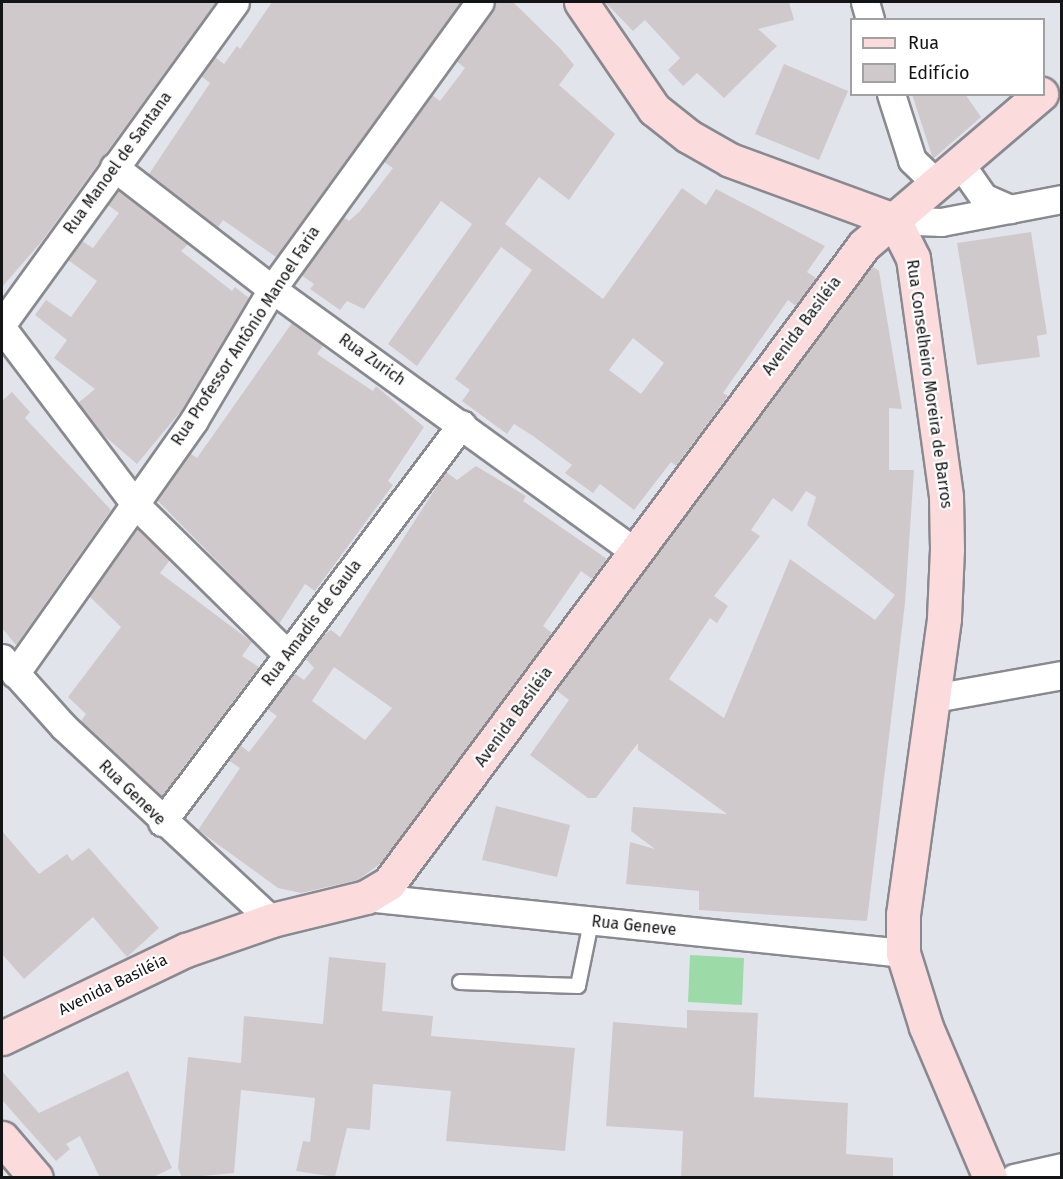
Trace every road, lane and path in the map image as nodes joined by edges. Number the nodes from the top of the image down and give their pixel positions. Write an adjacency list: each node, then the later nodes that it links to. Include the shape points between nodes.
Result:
1 (235, 2): 12 (street, Rua Manoel de Santana)
2 (480, 2): 17 (street, Rua Professor Antônio Manoel Faria)
3 (561, 2): 7 (street)
4 (580, 2): 7 (street)
5 (865, 2): 6 (street)
6 (869, 18)
7 (600, 36): 16 (street, via 654,109 688,136 730,160)
8 (1062, 77): 9 (street, Avenida Basiléia)
9 (1045, 91)
10 (892, 96): 13 (street, via 912,160)
11 (1040, 96): 13 (street, Avenida Basiléia)
12 (114, 167): 17 (street, Rua Zurich); 18 (street, Rua Manoel de Santana)
13 (950, 175): 15 (street); 16 (street, Avenida Basiléia)
14 (1062, 199): 15 (street)
15 (1010, 209): 16 (street, via 941,222)
16 (894, 220): 21 (street, Avenida Basiléia, via 864,245); 25 (street, Rua Conselheiro Moreira de Barros, via 913,258 946,497 944,619)
17 (272, 289): 19 (street, Rua Zurich); 20 (street, Rua Professor Antônio Manoel Faria, via 194,420)
18 (2, 326): 20 (street)
19 (462, 424): 21 (street, Rua Zurich); 22 (street, Rua Amadis de Gaula)
20 (135, 504): 22 (street); 23 (street, Rua Professor Antônio Manoel Faria)
21 (633, 550): 27 (street, Avenida Basiléia, via 406,866)
22 (288, 655): 26 (street, Rua Amadis de Gaula)
23 (8, 666): 26 (street, Rua Geneve)
24 (1062, 675): 25 (street)
25 (934, 698): 30 (street, Rua Conselheiro Moreira de Barros, via 903,914)
26 (162, 822): 28 (street, Rua Geneve)
27 (366, 897): 28 (street, Avenida Basiléia); 29 (street, Rua Geneve)
28 (272, 920): 32 (street, Avenida Basiléia, via 186,950)
29 (591, 922): 30 (street, Rua Geneve); 31 (lane, via 578,986)
30 (903, 953): 36 (street, Rua Conselheiro Moreira de Barros, via 926,1027)
31 (460, 982)
32 (2, 1038)
33 (2, 1138): 35 (street)
34 (1062, 1167): 37 (street)
35 (36, 1178)
36 (990, 1178)
37 (1014, 1178)

